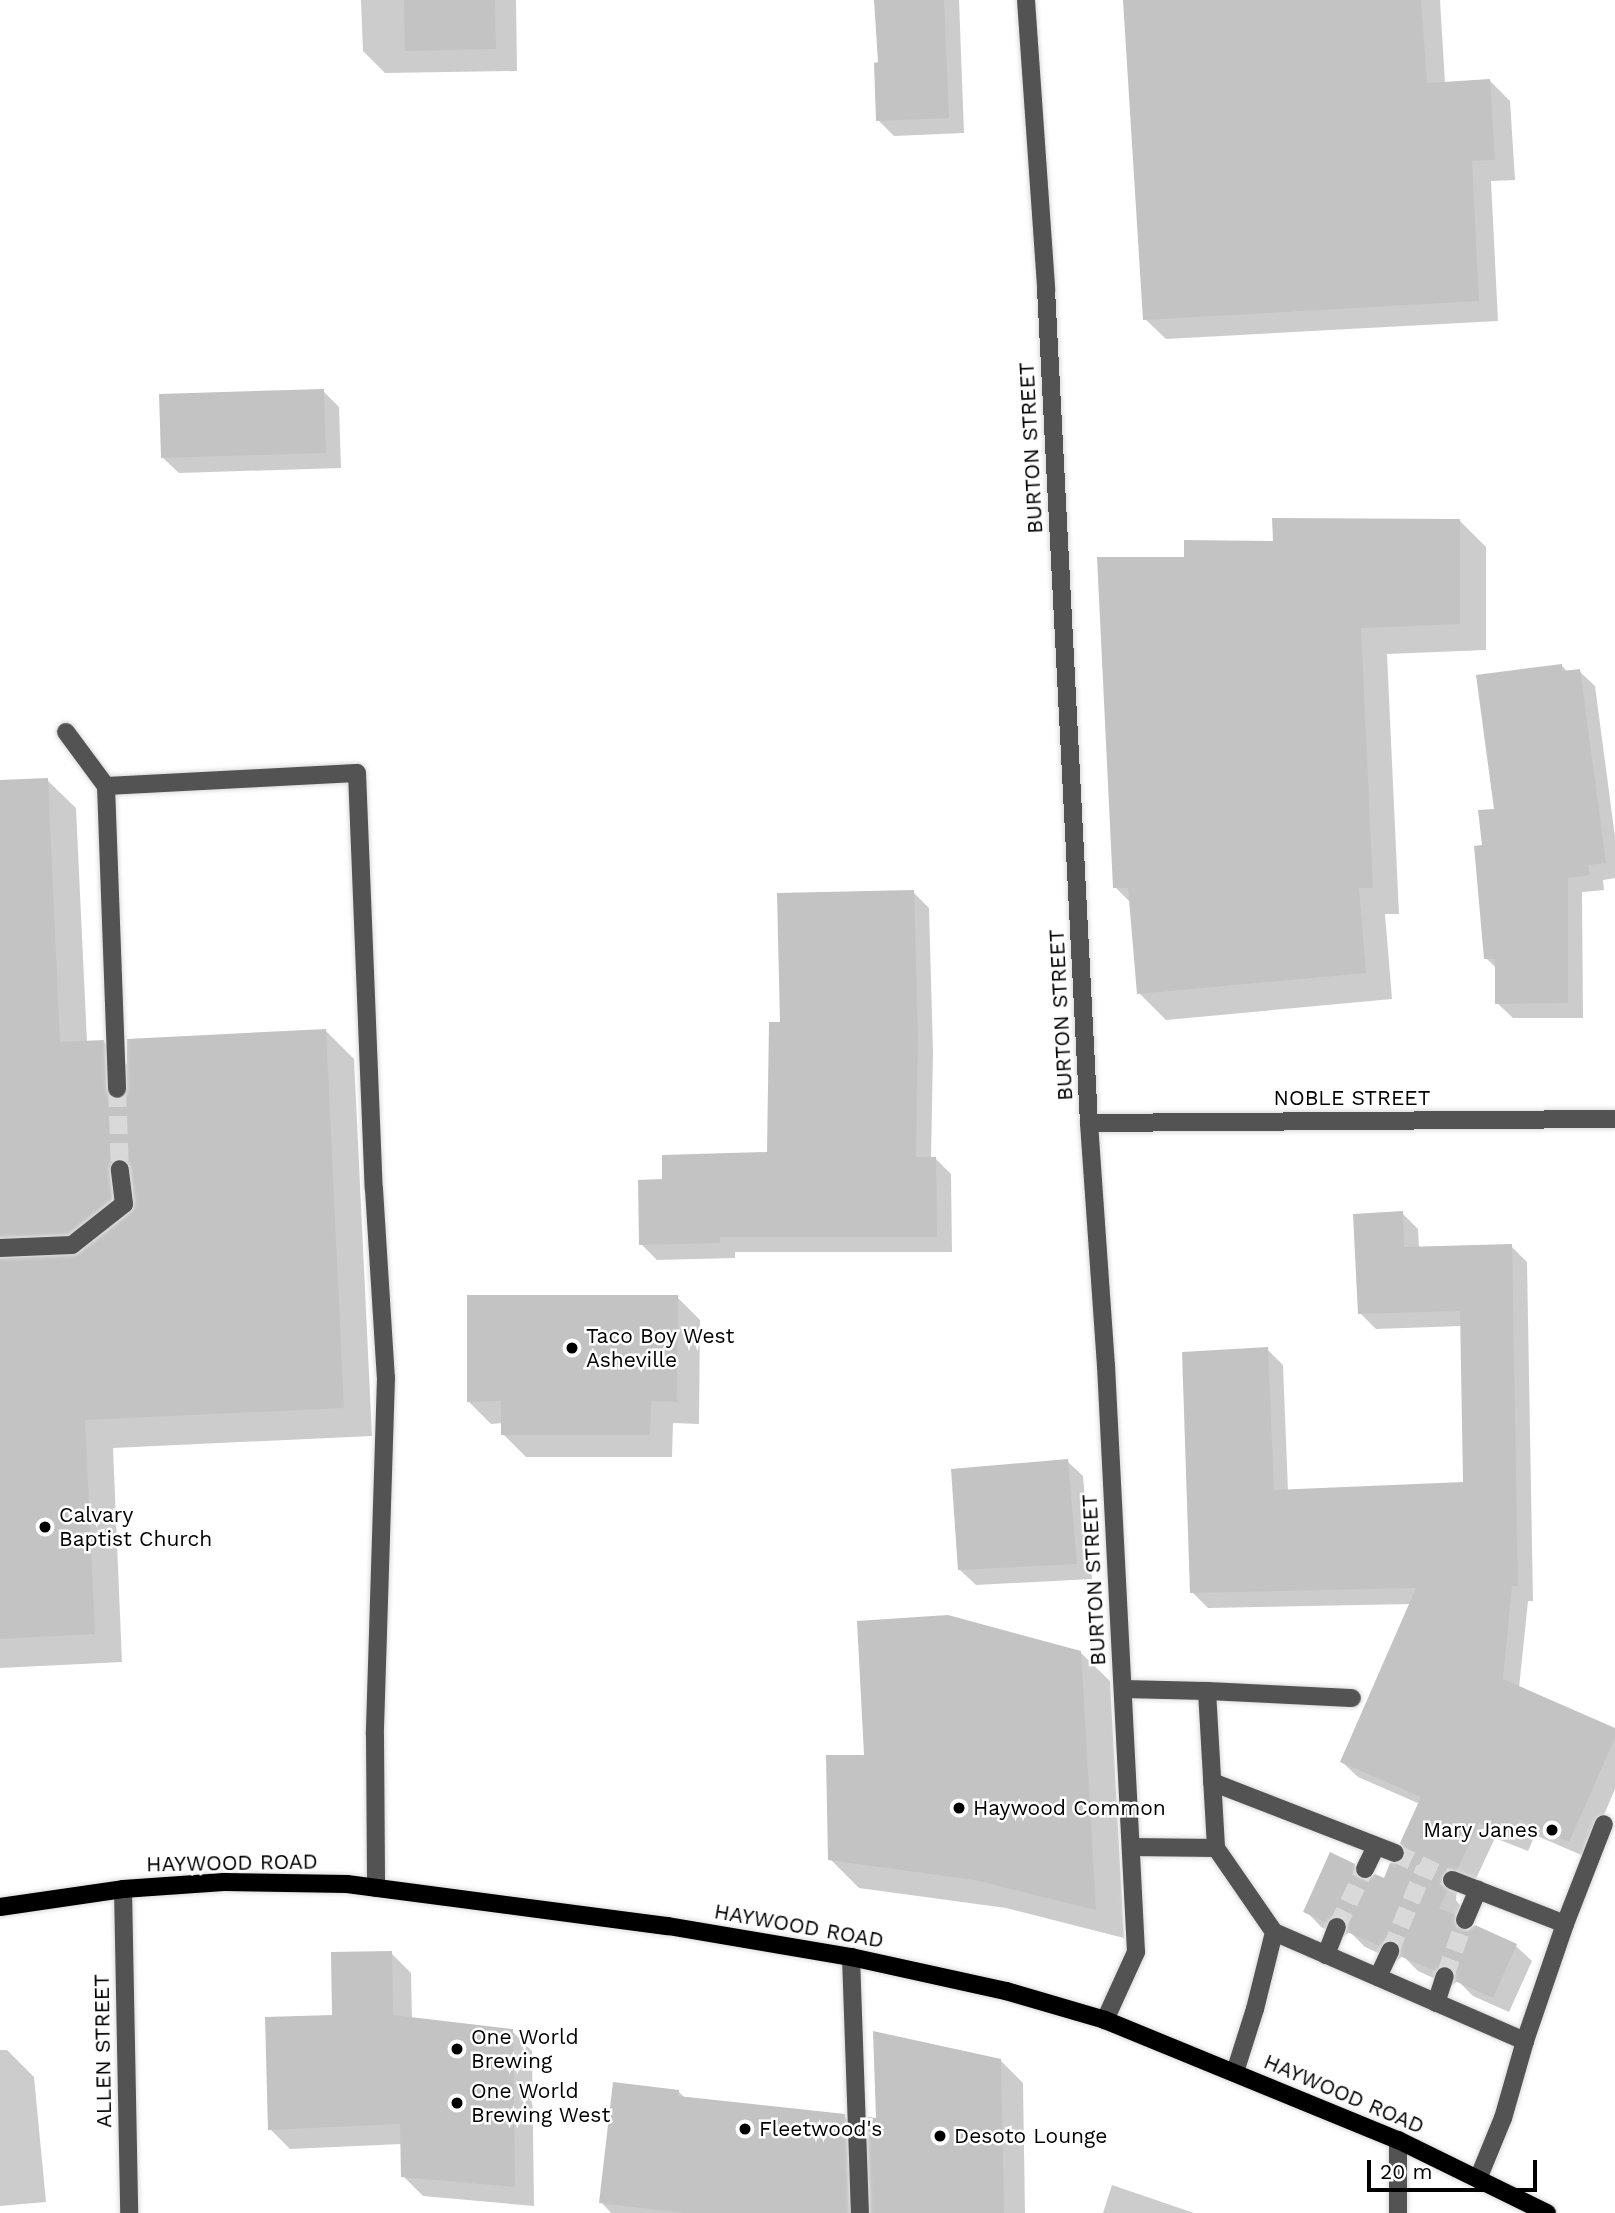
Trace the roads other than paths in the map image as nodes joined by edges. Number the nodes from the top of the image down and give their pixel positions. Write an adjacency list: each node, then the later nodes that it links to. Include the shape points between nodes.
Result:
1 (1026, 0): 6 (street, BURTON STREET, via 1046,289)
2 (66, 732): 3 (street)
3 (106, 786): 4 (street); 20 (street, via 357,773 386,1378 375,1735)
4 (117, 1089)
5 (1615, 1119): 6 (street, NOBLE STREET)
6 (1089, 1123): 9 (street, BURTON STREET)
7 (120, 1169): 8 (street, via 124,1205 72,1245)
8 (0, 1248)
9 (1123, 1689): 10 (street); 15 (street, BURTON STREET)
10 (1207, 1691): 11 (street); 12 (street)
11 (1352, 1698)
12 (1212, 1782): 14 (street); 16 (street)
13 (1604, 1824): 25 (street)
14 (1376, 1846): 17 (street); 18 (street)
15 (1131, 1847): 16 (street); 34 (street, BURTON STREET, via 1136,1952)
16 (1216, 1848): 27 (street)
17 (1395, 1853)
18 (1365, 1869)
19 (1452, 1880): 22 (street)
20 (376, 1888): 21 (main road, HAYWOOD ROAD, via 224,1882); 30 (main road, HAYWOOD ROAD, via 668,1926)
21 (123, 1889): 23 (main road, HAYWOOD ROAD); 39 (street, ALLEN STREET)
22 (1478, 1890): 24 (street); 25 (street)
23 (0, 1908)
24 (1465, 1920)
25 (1565, 1924): 35 (street)
26 (1337, 1927): 29 (street)
27 (1274, 1932): 29 (street); 36 (street)
28 (1390, 1951): 32 (street)
29 (1326, 1955): 32 (street)
30 (851, 1957): 34 (main road, HAYWOOD ROAD, via 1006,1991); 40 (street)
31 (1444, 1976): 33 (street)
32 (1378, 1978): 33 (street)
33 (1436, 2003): 35 (street)
34 (1105, 2020): 36 (main road, HAYWOOD ROAD)
35 (1525, 2041): 38 (street, via 1503,2118)
36 (1235, 2072): 37 (main road, HAYWOOD ROAD)
37 (1398, 2140): 38 (main road, HAYWOOD ROAD); 41 (street)
38 (1478, 2179): 42 (main road, HAYWOOD ROAD)
39 (129, 2213)
40 (860, 2213)
41 (1398, 2213)
42 (1547, 2213)

